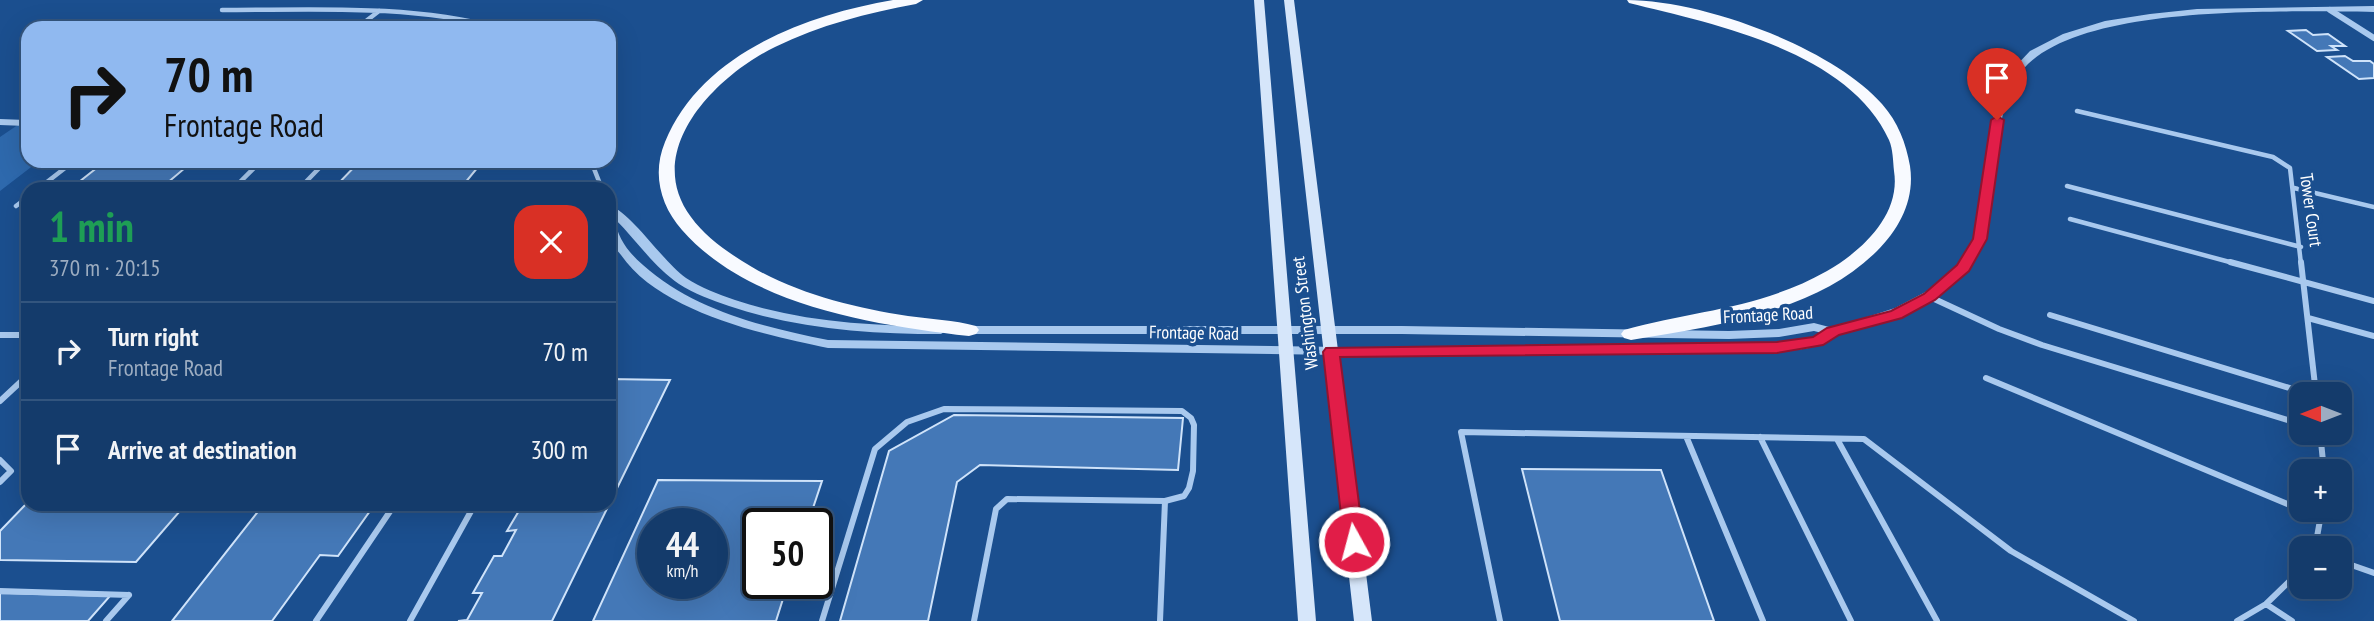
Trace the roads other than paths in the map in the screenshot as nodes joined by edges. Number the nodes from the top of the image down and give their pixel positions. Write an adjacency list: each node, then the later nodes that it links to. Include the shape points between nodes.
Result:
1 (916, 0): 35 (highway, via 809,27 736,65 686,112 671,141 667,185 682,218 710,246 785,288 828,304 913,324)
2 (1259, 0): 36 (main road, Washington Street)
3 (1289, 0): 37 (main road, Washington Street)
4 (1634, 0): 39 (highway, via 1720,19 1815,60 1873,105 1896,135 1905,164 1895,218 1867,251 1836,274 1772,303)
5 (2374, 9): 7 (street, Frontage Road)
6 (222, 10): 8 (lane)
7 (2330, 10): 11 (street); 31 (street, Frontage Road, via 2218,10 2123,17 2082,27 2033,54 2007,81 1980,239 1963,268)
8 (379, 11): 9 (lane); 10 (lane)
9 (366, 21)
10 (471, 21)
11 (2374, 38)
12 (2077, 111): 22 (lane, Tower Court, via 2273,157 2290,168)
13 (0, 122): 14 (street)
14 (21, 123)
15 (65, 168): 18 (lane)
16 (254, 168): 19 (lane)
17 (319, 168): 20 (lane)
18 (47, 182)
19 (240, 182)
20 (306, 182)
21 (2067, 186): 29 (lane)
22 (2294, 188): 25 (lane); 29 (lane, Tower Court)
23 (21, 202): 24 (lane)
24 (16, 206)
25 (2374, 207)
26 (616, 213): 35 (street, Frontage Road, via 654,258 683,282 722,300 788,320 862,330)
27 (2070, 219): 30 (lane)
28 (616, 238): 43 (street, Frontage Road, via 653,280 688,301 773,334 828,344)
29 (2301, 247): 30 (lane, Tower Court)
30 (2305, 282): 32 (lane); 34 (lane, Tower Court)
31 (1930, 297): 38 (street, Frontage Road, via 1896,314); 50 (lane, via 2042,345)
32 (2374, 301)
33 (2050, 315): 48 (lane)
34 (2308, 318): 42 (lane); 47 (lane, Tower Court)
35 (969, 330): 36 (street, Frontage Road)
36 (1286, 330): 37 (street, Frontage Road); 43 (main road, Washington Street)
37 (1328, 330): 39 (street, Frontage Road); 44 (main road, Washington Street)
38 (1833, 332): 39 (street, Frontage Road, via 1814,327 1730,335); 44 (street, Frontage Road, via 1817,341 1777,348)
39 (1631, 334)
40 (0, 335): 41 (lane)
41 (21, 335)
42 (2374, 336)
43 (1287, 351): 44 (street, Frontage Road); 71 (main road, Washington Street)
44 (1331, 352): 72 (main road, Washington Street)
45 (1986, 378): 57 (lane)
46 (21, 382): 49 (lane)
47 (2315, 382)
48 (2289, 388)
49 (0, 401)
50 (2289, 420)
51 (1686, 436): 52 (lane); 73 (lane, via 1461,432); 74 (lane)
52 (1760, 437): 53 (lane); 75 (lane)
53 (1837, 439): 76 (lane); 77 (lane, via 1864,439 2011,551)
54 (0, 460): 55 (lane, via 11,471)
55 (0, 482)
56 (1165, 501): 68 (lane, via 1185,496 1191,485 1194,425 1182,411 944,409 907,422 875,449); 69 (lane, via 1007,499 996,509); 70 (lane)
57 (2289, 505)
58 (390, 511): 66 (lane)
59 (471, 511): 67 (lane)
60 (2352, 565): 61 (lane)
61 (2374, 573)
62 (2289, 582): 64 (lane)
63 (0, 592): 65 (lane, via 129,595)
64 (2266, 604): 78 (lane); 79 (lane)
65 (106, 621)
66 (316, 621)
67 (410, 621)
68 (822, 621)
69 (974, 621)
70 (1160, 621)
71 (1307, 621)
72 (1363, 621)
73 (1500, 621)
74 (1763, 621)
75 (1851, 621)
76 (1937, 621)
77 (2134, 621)
78 (2237, 621)
79 (2292, 621)

